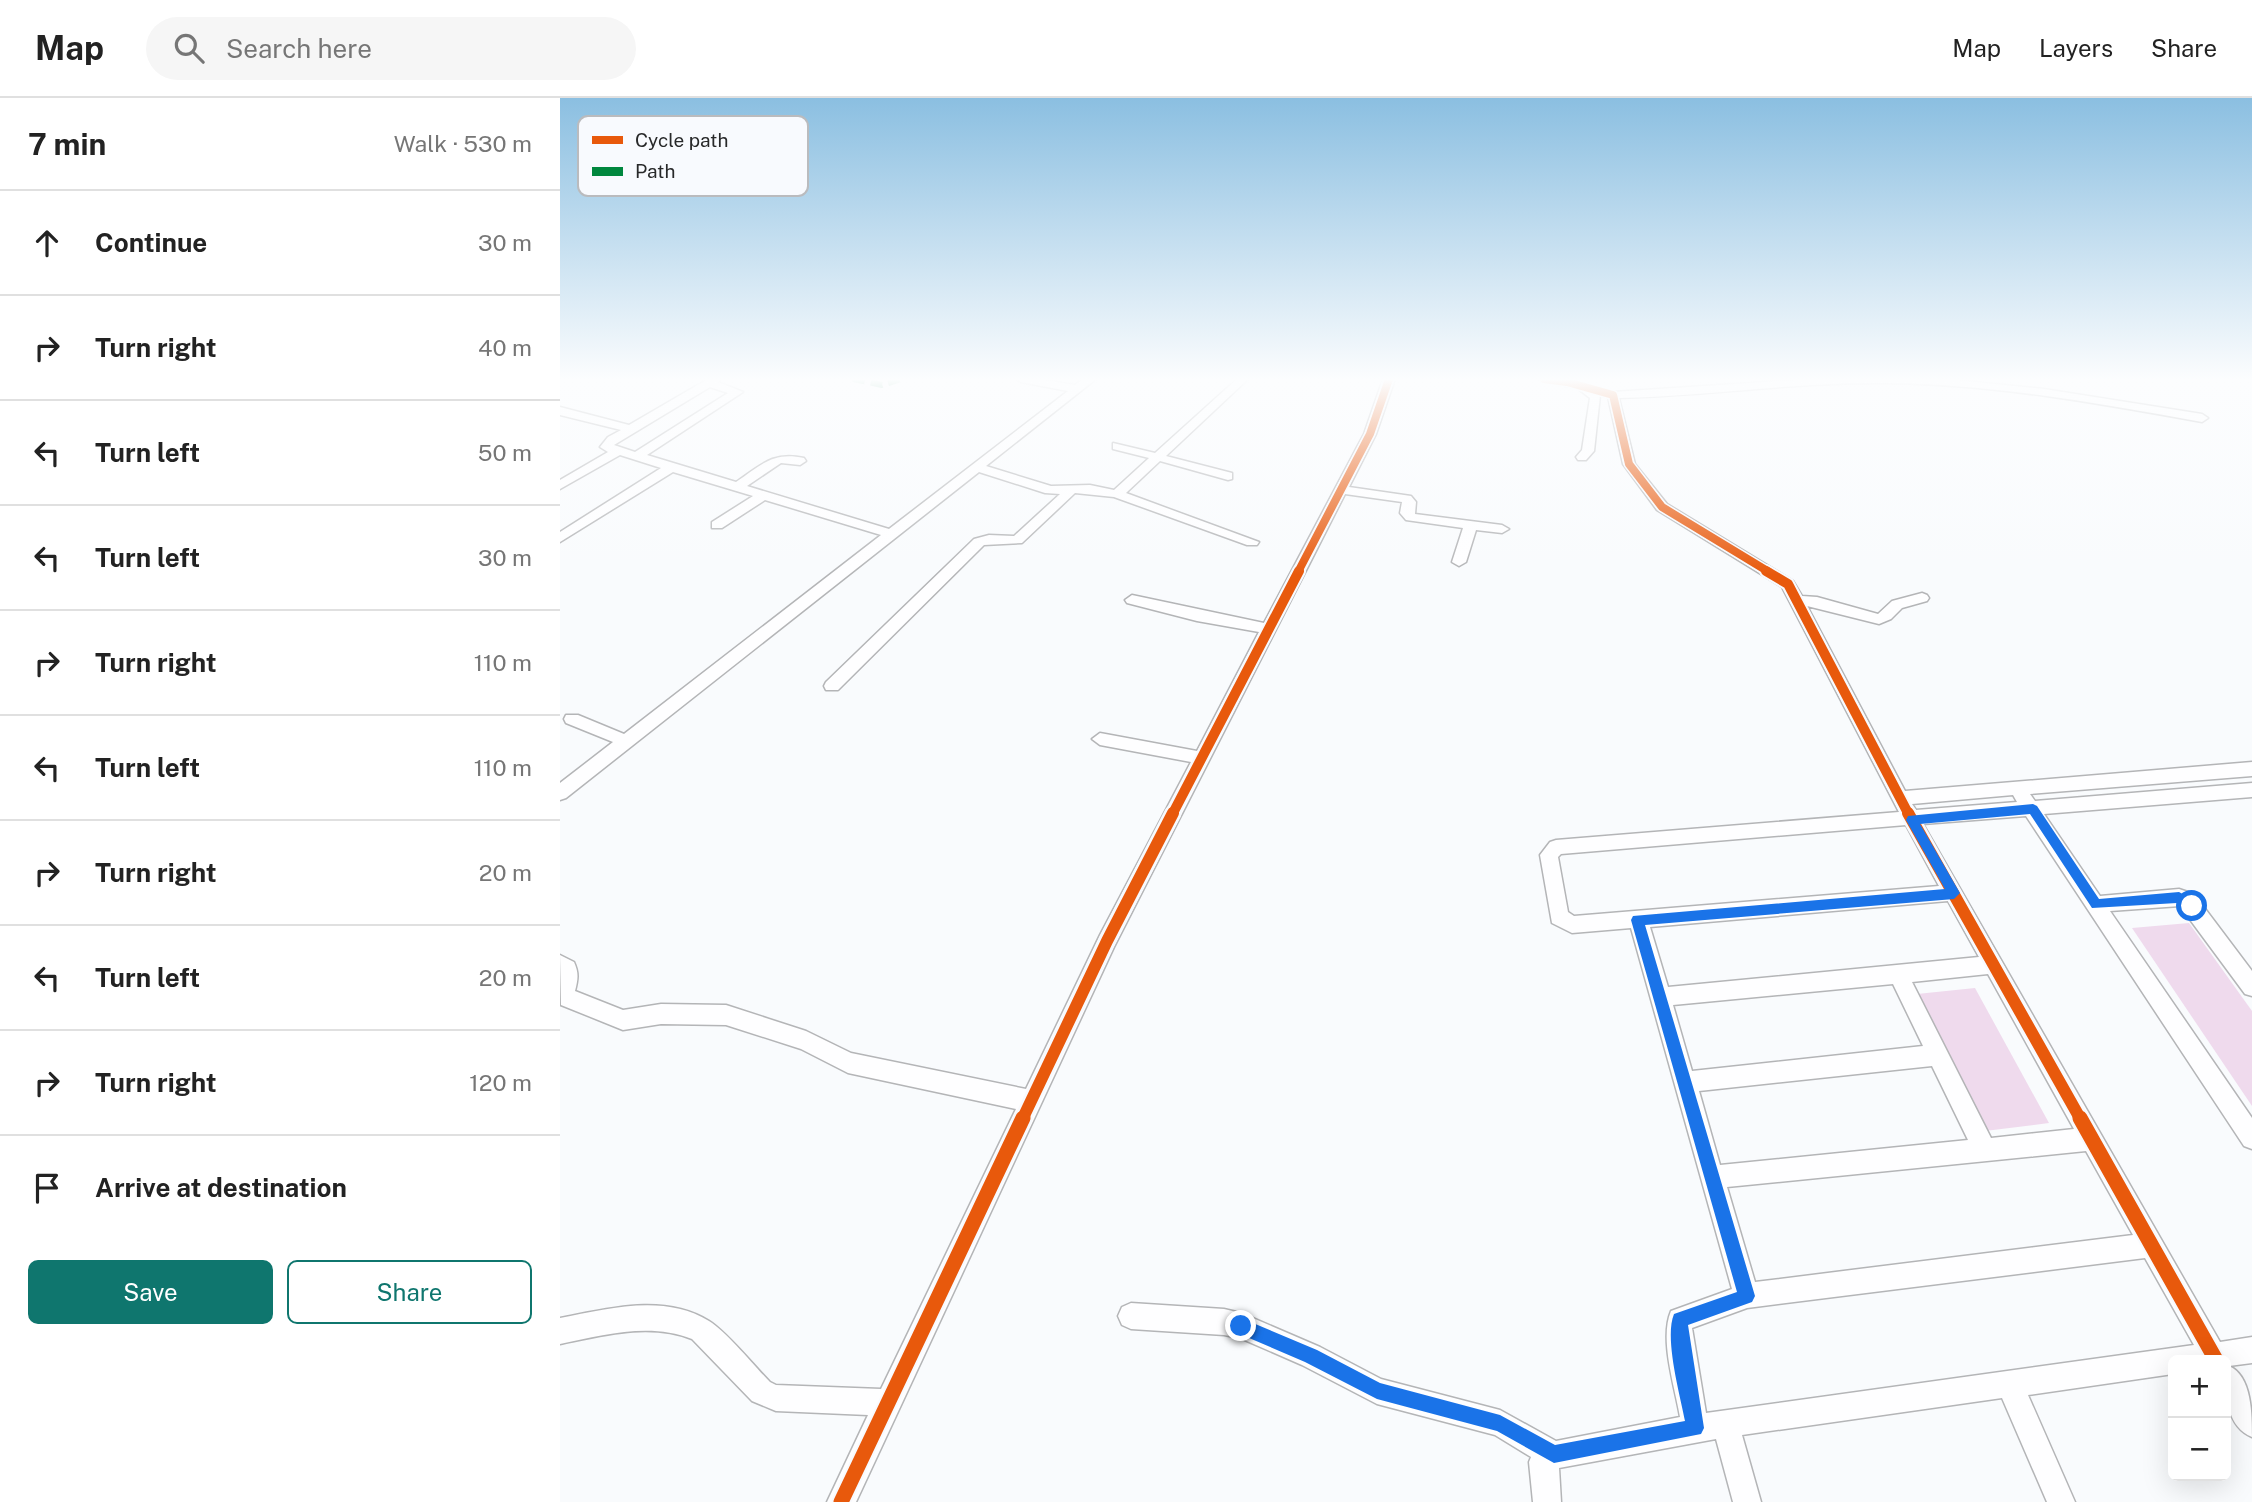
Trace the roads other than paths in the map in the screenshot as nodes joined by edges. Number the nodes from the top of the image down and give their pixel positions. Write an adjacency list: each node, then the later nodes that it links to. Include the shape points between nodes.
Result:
1 (607, 445): 9 (street)
2 (655, 445): 10 (street)
3 (1005, 445): 14 (street)
4 (1172, 445): 12 (street)
5 (1365, 445): 20 (street)
6 (1589, 445): 11 (street)
7 (1624, 445): 32 (street, via 1629,464 1662,507 1788,584)
8 (1116, 446): 12 (street)
9 (616, 452): 10 (street); 17 (street)
10 (636, 457): 15 (street)
11 (1581, 457)
12 (1157, 459): 16 (street); 21 (street)
13 (800, 461): 18 (street, via 777,460)
14 (976, 467): 19 (street, via 1050,490); 26 (street)
15 (670, 468): 18 (street); 27 (street)
16 (1228, 476)
17 (560, 485)
18 (736, 488): 22 (street)
19 (1071, 489): 21 (street); 34 (street, via 1017,540 979,542)
20 (1341, 490): 24 (street, via 1406,499 1411,517); 33 (street)
21 (1117, 494): 28 (street)
22 (762, 495): 23 (street); 26 (street)
23 (717, 525)
24 (1471, 525): 25 (street); 29 (street)
25 (1502, 529)
26 (891, 534): 37 (street)
27 (560, 538)
28 (1252, 542)
29 (1459, 562)
30 (1922, 598): 32 (street, via 1897,604 1879,619)
31 (1132, 600): 33 (street)
32 (1797, 601): 43 (street)
33 (1268, 629): 38 (street)
34 (832, 686)
35 (572, 719): 37 (street)
36 (1100, 738): 38 (street)
37 (626, 741): 42 (street)
38 (1202, 758): 56 (street)
39 (2252, 769): 40 (street)
40 (2017, 788): 43 (street); 44 (street)
41 (2252, 790): 44 (street)
42 (560, 793)
43 (1900, 798): 45 (street)
44 (2033, 809): 45 (street); 47 (street)
45 (1912, 820): 46 (street); 48 (street, via 1551,850 1559,917 1564,922)
46 (1954, 893): 48 (street); 50 (street)
47 (2096, 904): 52 (street, via 2187,900); 57 (street)
48 (1637, 920): 53 (street)
49 (560, 964): 56 (street, via 569,973 568,998 623,1020 662,1014 718,1014 806,1041 848,1063)
50 (1993, 965): 51 (street); 58 (street)
51 (1898, 974): 53 (street); 54 (street)
52 (2252, 987)
53 (1660, 997): 55 (street)
54 (1938, 1055): 55 (street); 59 (street)
55 (1685, 1082): 60 (street)
56 (1031, 1101): 71 (street)
57 (2252, 1138)
58 (2092, 1139): 59 (street); 61 (street)
59 (1985, 1150): 60 (street)
60 (1712, 1177): 62 (street)
61 (2151, 1245): 62 (street); 66 (street)
62 (1747, 1296): 74 (street, via 1679,1320)
63 (1131, 1316): 75 (street, via 1241,1326 1377,1391 1500,1423)
64 (560, 1331): 71 (street, via 636,1316 691,1325 761,1392 776,1398)
65 (2252, 1350): 67 (street)
66 (2213, 1355)
67 (2225, 1355)
68 (2168, 1363): 69 (street)
69 (2009, 1383): 72 (street); 79 (street)
70 (2231, 1387): 73 (street)
71 (888, 1403): 76 (street)
72 (1725, 1424): 74 (street); 78 (street)
73 (2252, 1424)
74 (1695, 1428): 75 (street)
75 (1554, 1454): 77 (street, via 1543,1462)
76 (841, 1502)
77 (1547, 1502)
78 (1747, 1502)
79 (2061, 1502)

